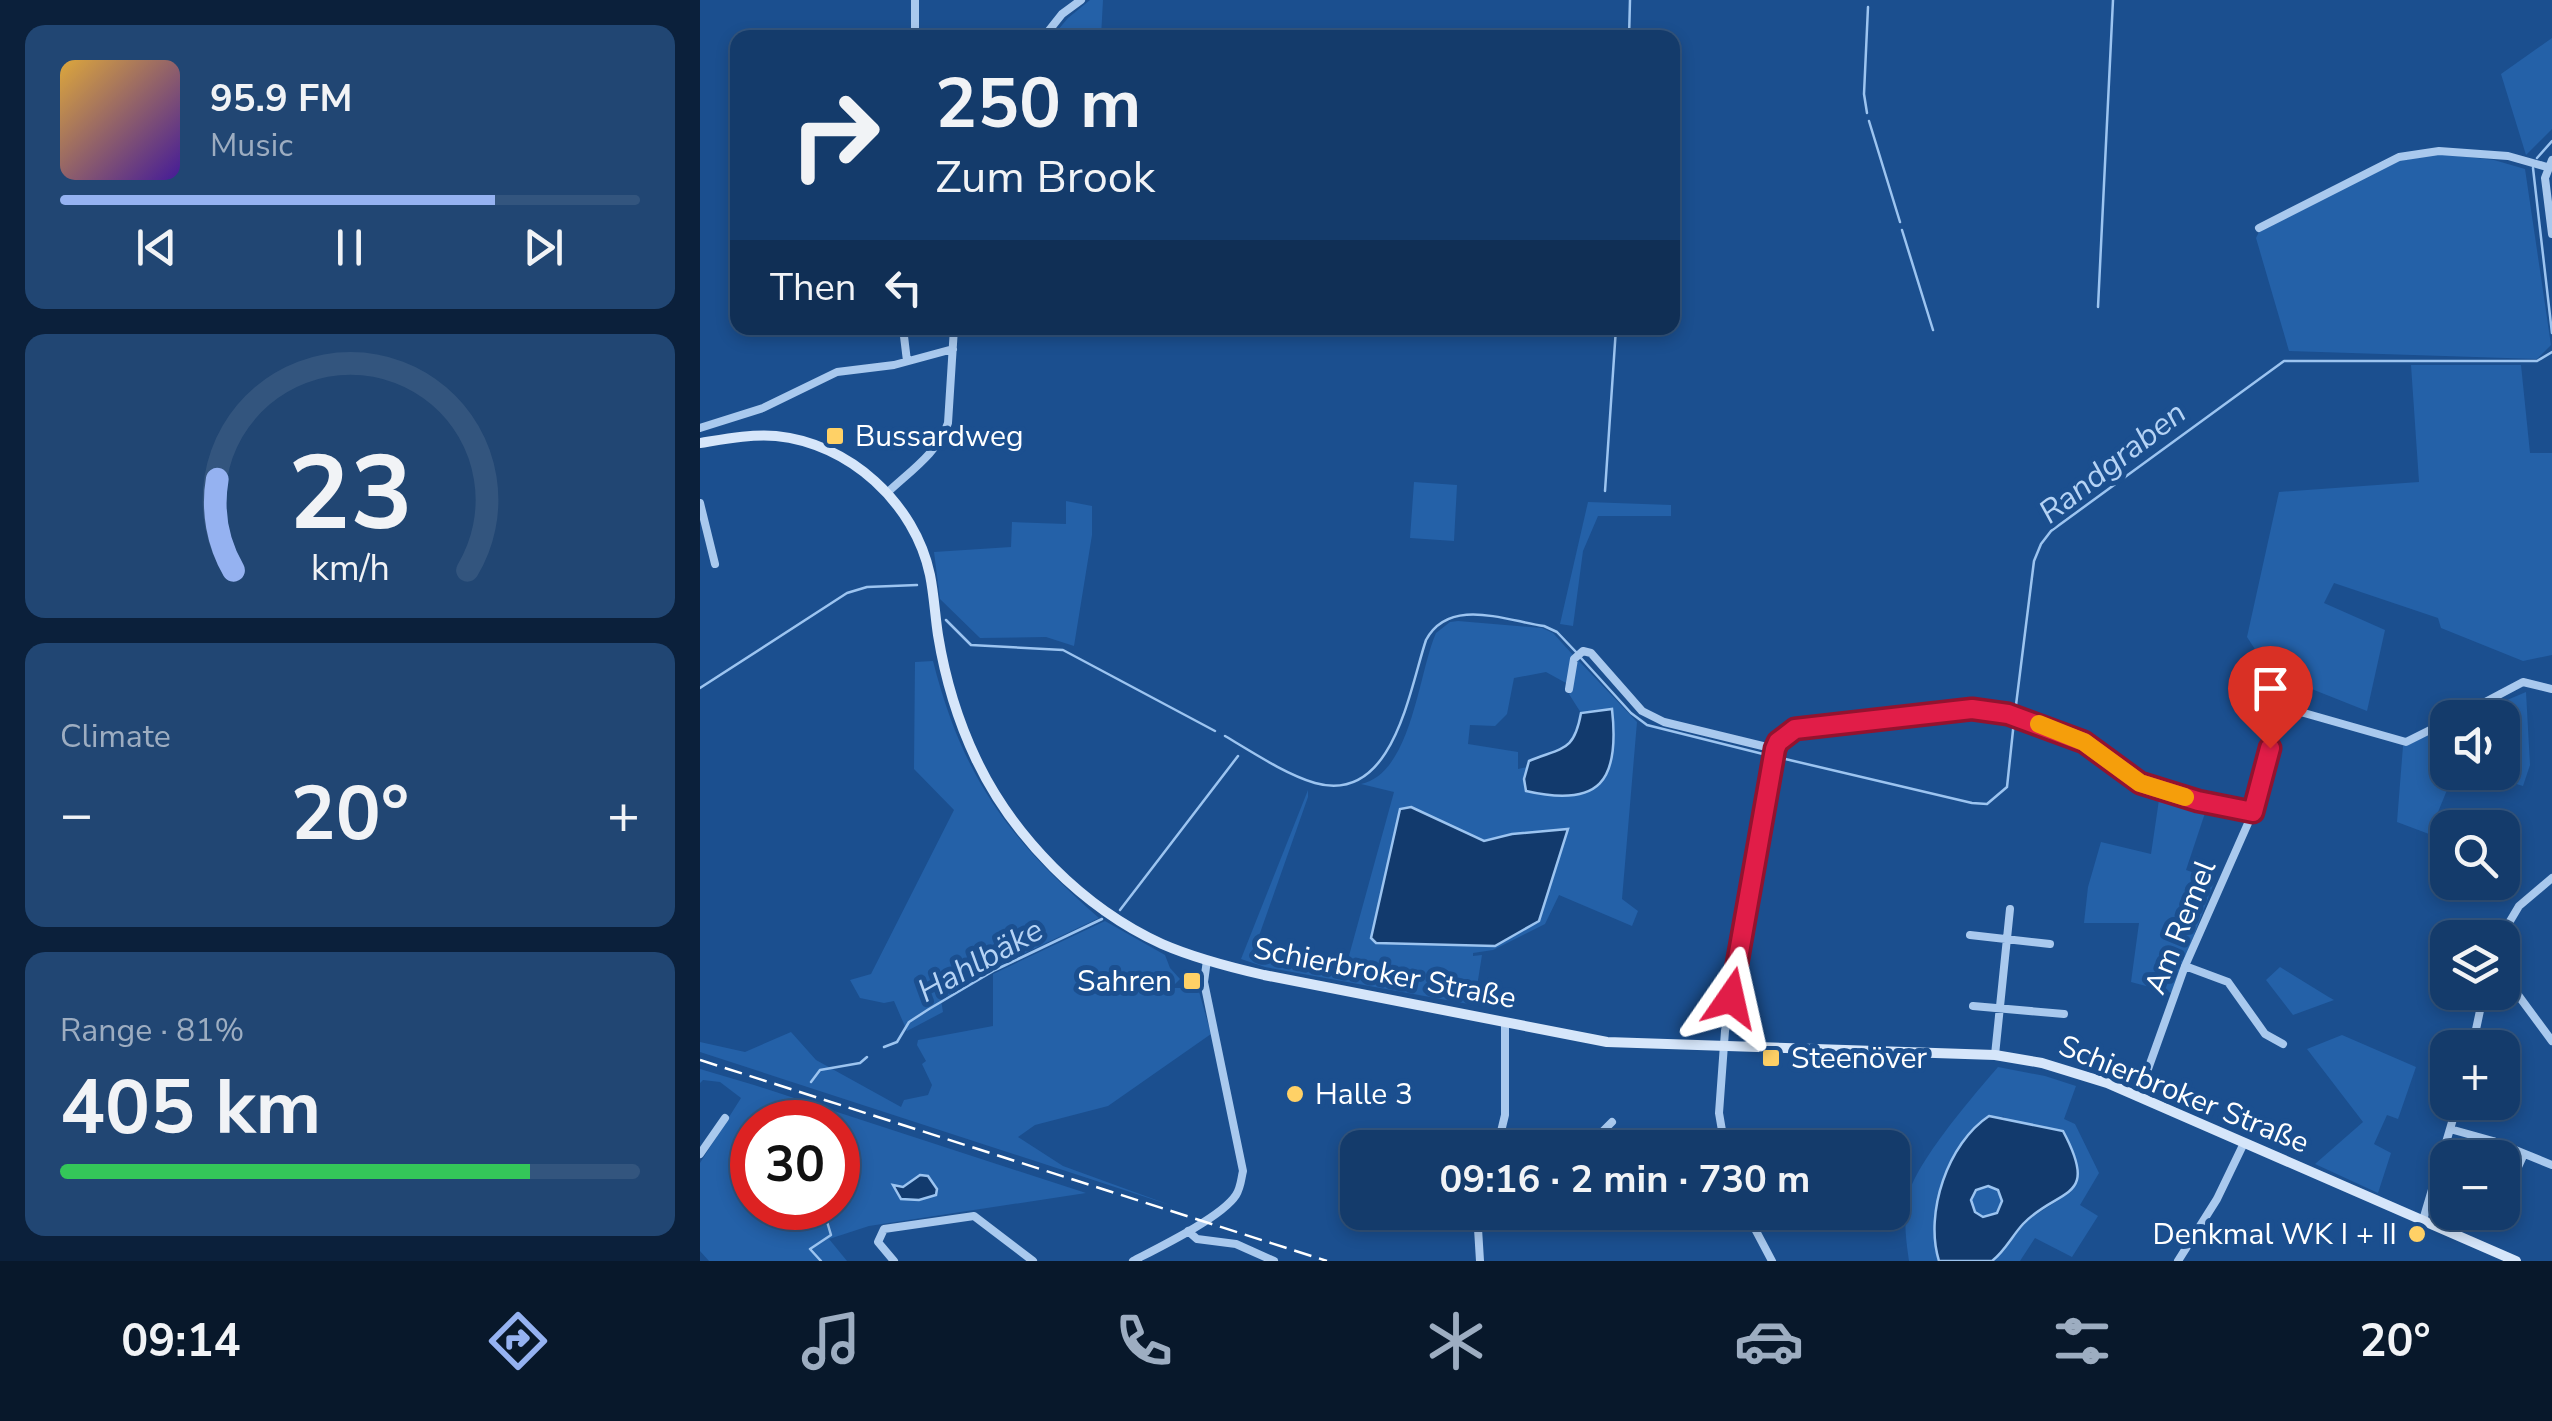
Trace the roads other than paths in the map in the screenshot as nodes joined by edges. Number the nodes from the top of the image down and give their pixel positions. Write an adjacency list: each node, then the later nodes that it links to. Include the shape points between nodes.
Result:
1 (915, 0): 3 (street)
2 (1080, 0): 4 (street)
3 (915, 30)
4 (1049, 30)
5 (2550, 163): 6 (street, via 2439,151 2399,158); 7 (street, via 2545,178)
6 (2259, 228)
7 (2552, 234)
8 (904, 335): 11 (street)
9 (954, 335): 10 (street)
10 (953, 349): 11 (street); 14 (street, via 944,434)
11 (907, 361): 12 (street, via 837,372 763,408)
12 (700, 428)
13 (700, 444): 14 (main road, Schierbroker Straße, via 763,435 802,440 850,462)
14 (887, 493): 29 (main road, Schierbroker Straße, via 925,556 956,710 1006,810 1042,854 1110,914)
15 (700, 504): 16 (street)
16 (715, 564)
17 (1569, 688): 21 (street, via 1574,659 1584,650 1642,711)
18 (2552, 690): 19 (street, via 2523,682)
19 (2488, 700)
20 (2430, 730): 22 (street, Am Remel, via 2406,742 2290,709 2279,717)
21 (1775, 749): 22 (street, via 1788,732 1814,725 1972,709 2022,718 2084,742 2140,783); 40 (street)
22 (2253, 812): 31 (street, Am Remel)
23 (2552, 878): 25 (street)
24 (2010, 909): 27 (street)
25 (2511, 920)
26 (1970, 935): 27 (street)
27 (2007, 939): 28 (street); 35 (street)
28 (2050, 944)
29 (1208, 960): 30 (main road, Schierbroker Straße); 32 (street)
30 (1223, 965): 32 (street); 37 (main road, Schierbroker Straße)
31 (2186, 966): 39 (street, via 2228,982 2265,1034); 42 (street, Am Remel)
32 (1205, 974): 58 (street, via 1242,1171 1235,1197)
33 (2520, 997): 38 (street)
34 (1973, 1006): 35 (street)
35 (2000, 1008): 36 (street); 41 (street)
36 (2064, 1014)
37 (1505, 1023): 40 (main road, Schierbroker Straße, via 1608,1042); 46 (street)
38 (2552, 1041)
39 (2283, 1044)
40 (1724, 1047): 41 (main road, Schierbroker Straße); 48 (street)
41 (1995, 1055): 42 (main road, Schierbroker Straße, via 2068,1069)
42 (2138, 1097): 50 (main road, Schierbroker Straße)
43 (726, 1118): 51 (street)
44 (2453, 1120): 49 (street)
45 (1612, 1122): 47 (street)
46 (1501, 1130)
47 (1604, 1130)
48 (1723, 1130)
49 (2450, 1130): 52 (street); 55 (street)
50 (2244, 1143): 55 (main road, Schierbroker Straße); 65 (street)
51 (700, 1154)
52 (2523, 1156): 53 (street); 54 (street)
53 (2520, 1163)
54 (2552, 1165)
55 (2423, 1220): 66 (main road, Schierbroker Straße)
56 (1477, 1230): 63 (street)
57 (1756, 1230): 64 (street)
58 (1188, 1231): 59 (street); 62 (street)
59 (1138, 1260)
60 (894, 1261): 61 (street, via 878,1242 884,1229 974,1216)
61 (1033, 1261)
62 (1274, 1261)
63 (1480, 1261)
64 (1772, 1261)
65 (2178, 1261)
66 (2516, 1261)

